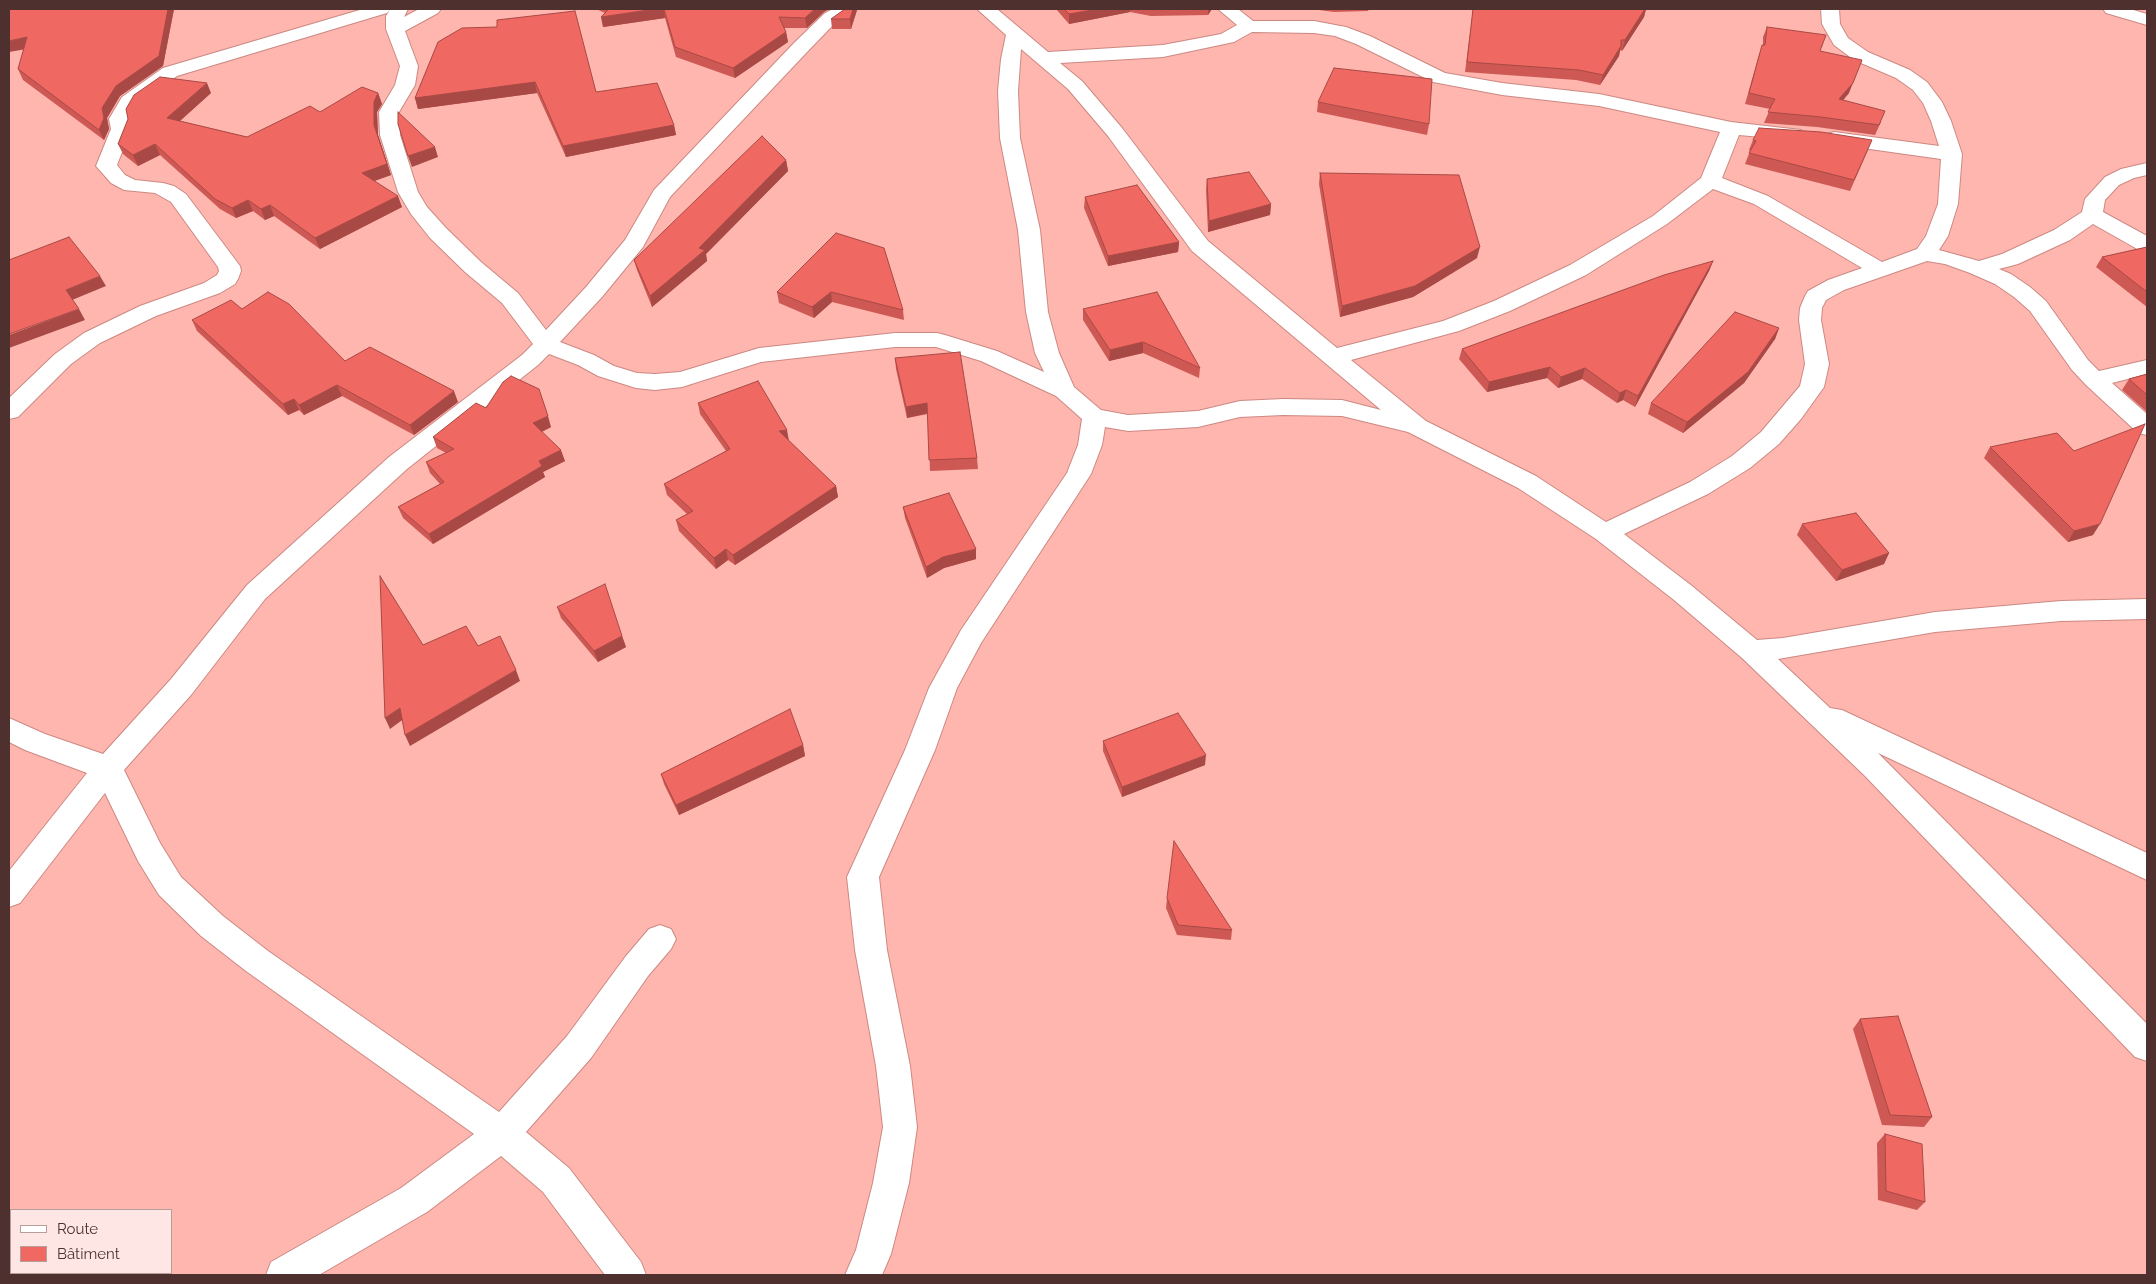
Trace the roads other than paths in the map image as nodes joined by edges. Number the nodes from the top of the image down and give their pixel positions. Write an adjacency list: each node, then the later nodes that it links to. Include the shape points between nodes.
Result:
1 (381, 9): 27 (street, via 170,72 129,101 119,118 121,129 106,166 130,186 156,187 179,198 230,266 227,279 92,338 63,359)
2 (432, 9): 8 (street)
3 (847, 9): 22 (street, via 831,17 661,194 636,242)
4 (986, 9): 11 (street)
5 (1227, 9): 10 (street)
6 (1830, 9): 14 (street, via 1831,24 1841,41 1861,56 1903,74 1920,86 1932,102)
7 (2112, 9): 9 (street)
8 (397, 19): 22 (street, via 409,66 405,86 389,112 390,135 408,192 418,210 438,233 510,298)
9 (2147, 20)
10 (1249, 26): 12 (street, via 1227,38 1163,51); 13 (street, via 1339,31 1440,78 1599,100)
11 (1015, 34): 12 (street); 26 (street, via 1008,91 1010,138 1029,230 1037,312 1047,353)
12 (1043, 58): 23 (street, via 1075,85 1104,118 1200,246)
13 (1731, 128): 14 (street, via 1812,135); 16 (street)
14 (1952, 154): 19 (street, via 1948,204 1937,236)
15 (2147, 169): 17 (street, via 2112,181 2095,198)
16 (1710, 181): 21 (street, via 1761,200); 23 (street, via 1660,220 1578,270 1502,306 1451,326)
17 (2092, 215): 18 (street); 20 (street, via 2062,235 2010,259)
18 (2147, 245)
19 (1925, 254): 20 (street); 21 (street)
20 (1978, 268): 25 (street, via 2003,279 2038,306)
21 (1879, 269): 31 (street, via 1816,296 1810,320 1817,364 1812,387 1770,438 1741,462 1699,488)
22 (545, 345): 26 (street, via 606,371 656,382 682,379 759,355 886,341 937,340 989,356); 36 (street, via 398,463 256,592 180,687)
23 (1331, 357): 29 (street)
24 (2147, 367): 25 (street)
25 (2094, 380): 30 (street)
26 (1064, 391): 28 (street)
27 (9, 411)
28 (1094, 417): 29 (street, via 1128,423 1198,419 1240,409 1342,408); 44 (street, via 1090,445 1079,474 971,637 943,688 920,750 863,877 871,950 893,1066 900,1127 891,1183 873,1254)
29 (1417, 427): 31 (street, via 1527,482)
30 (2147, 427)
31 (1604, 533): 33 (street)
32 (2147, 609): 33 (street, via 1994,616)
33 (1752, 651): 34 (street)
34 (1816, 711): 37 (street); 40 (street, via 1951,844)
35 (9, 729): 36 (street, via 35,742)
36 (108, 768): 38 (street); 41 (street, via 149,852 170,886 212,926)
37 (2147, 867)
38 (9, 894)
39 (660, 939): 41 (street, via 579,1047)
40 (2147, 1046)
41 (502, 1134): 42 (street, via 414,1200); 43 (street, via 556,1180)
42 (284, 1275)
43 (628, 1275)
44 (863, 1275)

